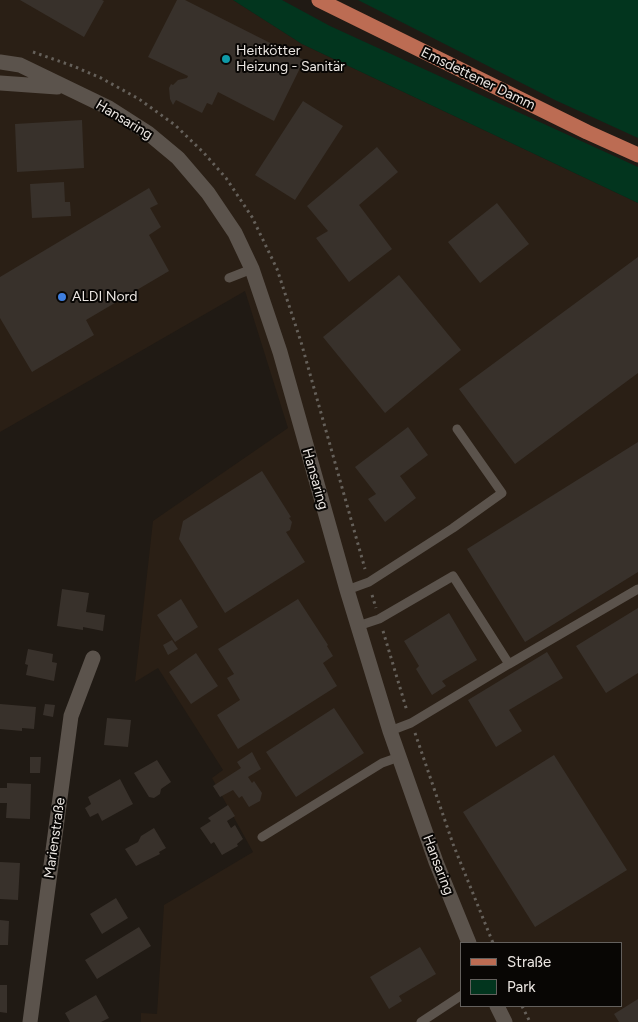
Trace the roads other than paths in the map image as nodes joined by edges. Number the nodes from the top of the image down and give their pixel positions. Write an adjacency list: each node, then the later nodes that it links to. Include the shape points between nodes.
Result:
1 (319, 0): 5 (main road, Emsdettener Damm)
2 (0, 62): 4 (street, Hansaring, via 20,66)
3 (0, 83): 4 (street, Hansaring)
4 (63, 87): 6 (street, Hansaring, via 109,108 148,133 178,158 223,214)
5 (638, 155)
6 (252, 269): 7 (lane); 10 (street, Hansaring, via 280,352)
7 (229, 278)
8 (457, 429): 10 (lane, via 502,494 368,582)
9 (638, 589): 13 (lane)
10 (347, 590): 11 (street, Hansaring)
11 (358, 626): 13 (lane, via 379,619 453,576); 14 (street, Hansaring)
12 (93, 658): 20 (street, Marienstraße, via 71,716)
13 (509, 664): 14 (lane, via 411,724)
14 (390, 731): 15 (street, Hansaring)
15 (399, 757): 16 (lane, via 382,763); 17 (street, Hansaring)
16 (262, 837)
17 (469, 942)
18 (460, 996): 21 (lane)
19 (497, 1007): 22 (street)
20 (30, 1022)
21 (421, 1022)
22 (504, 1022)

